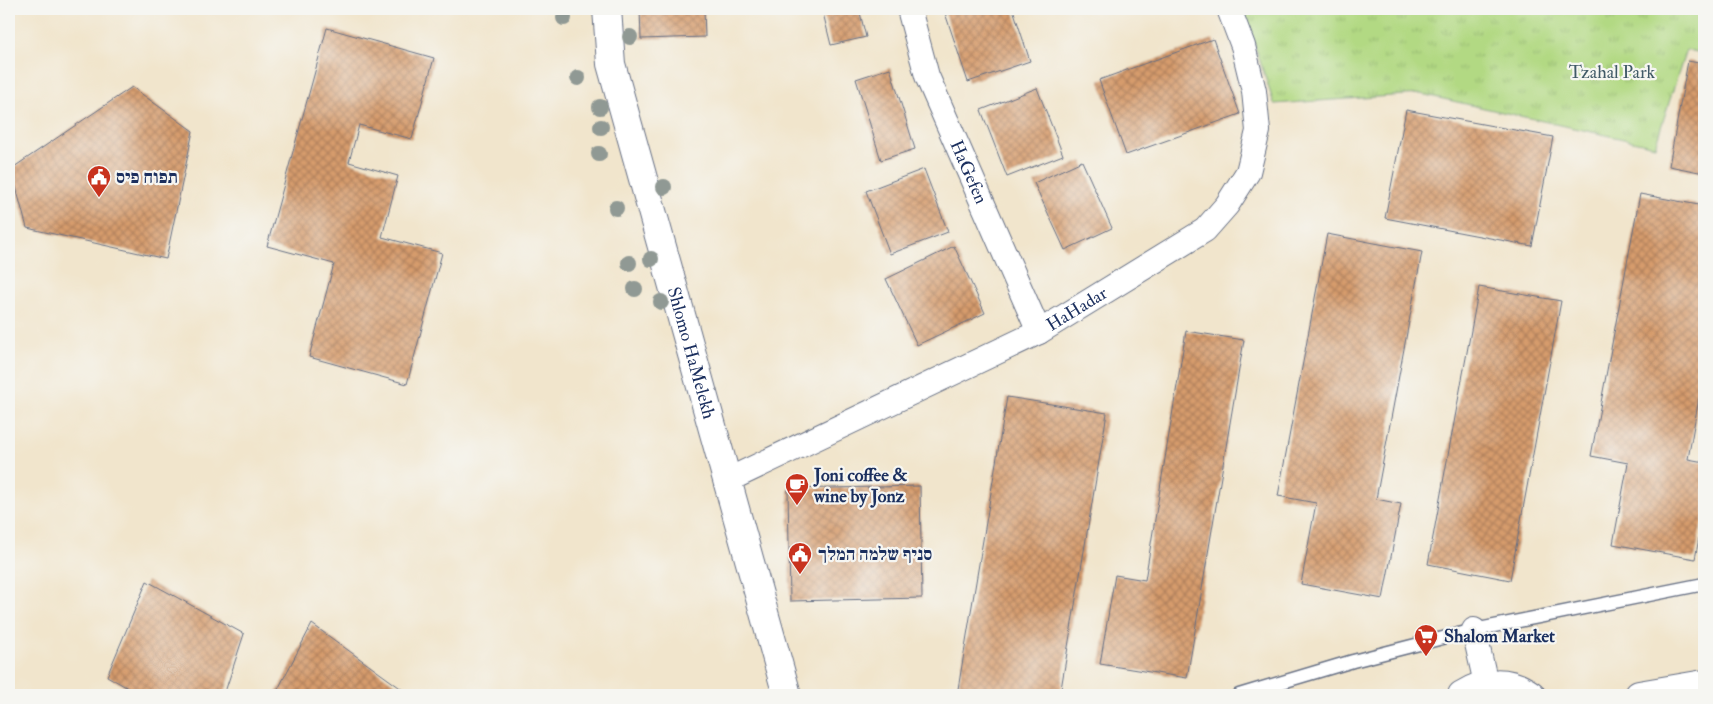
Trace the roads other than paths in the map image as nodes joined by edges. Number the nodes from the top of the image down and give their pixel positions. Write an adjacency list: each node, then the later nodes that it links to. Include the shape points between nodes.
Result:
1 (607, 9): 5 (street, Shlomo HaMelekh, via 611,64)
2 (909, 9): 4 (street, HaGefen, via 927,76)
3 (1229, 9): 4 (street, HaHadar, via 1254,91 1258,131 1248,172 1227,205 1204,230)
4 (1039, 332): 5 (street, HaHadar)
5 (726, 481): 10 (street, Shlomo HaMelekh)
6 (1704, 584): 7 (lane)
7 (1474, 630): 9 (street); 11 (lane)
8 (1704, 684): 13 (street)
9 (1474, 690): 12 (street, via 1505,683)
10 (787, 695)
11 (1239, 695)
12 (1531, 695)
13 (1639, 695)

